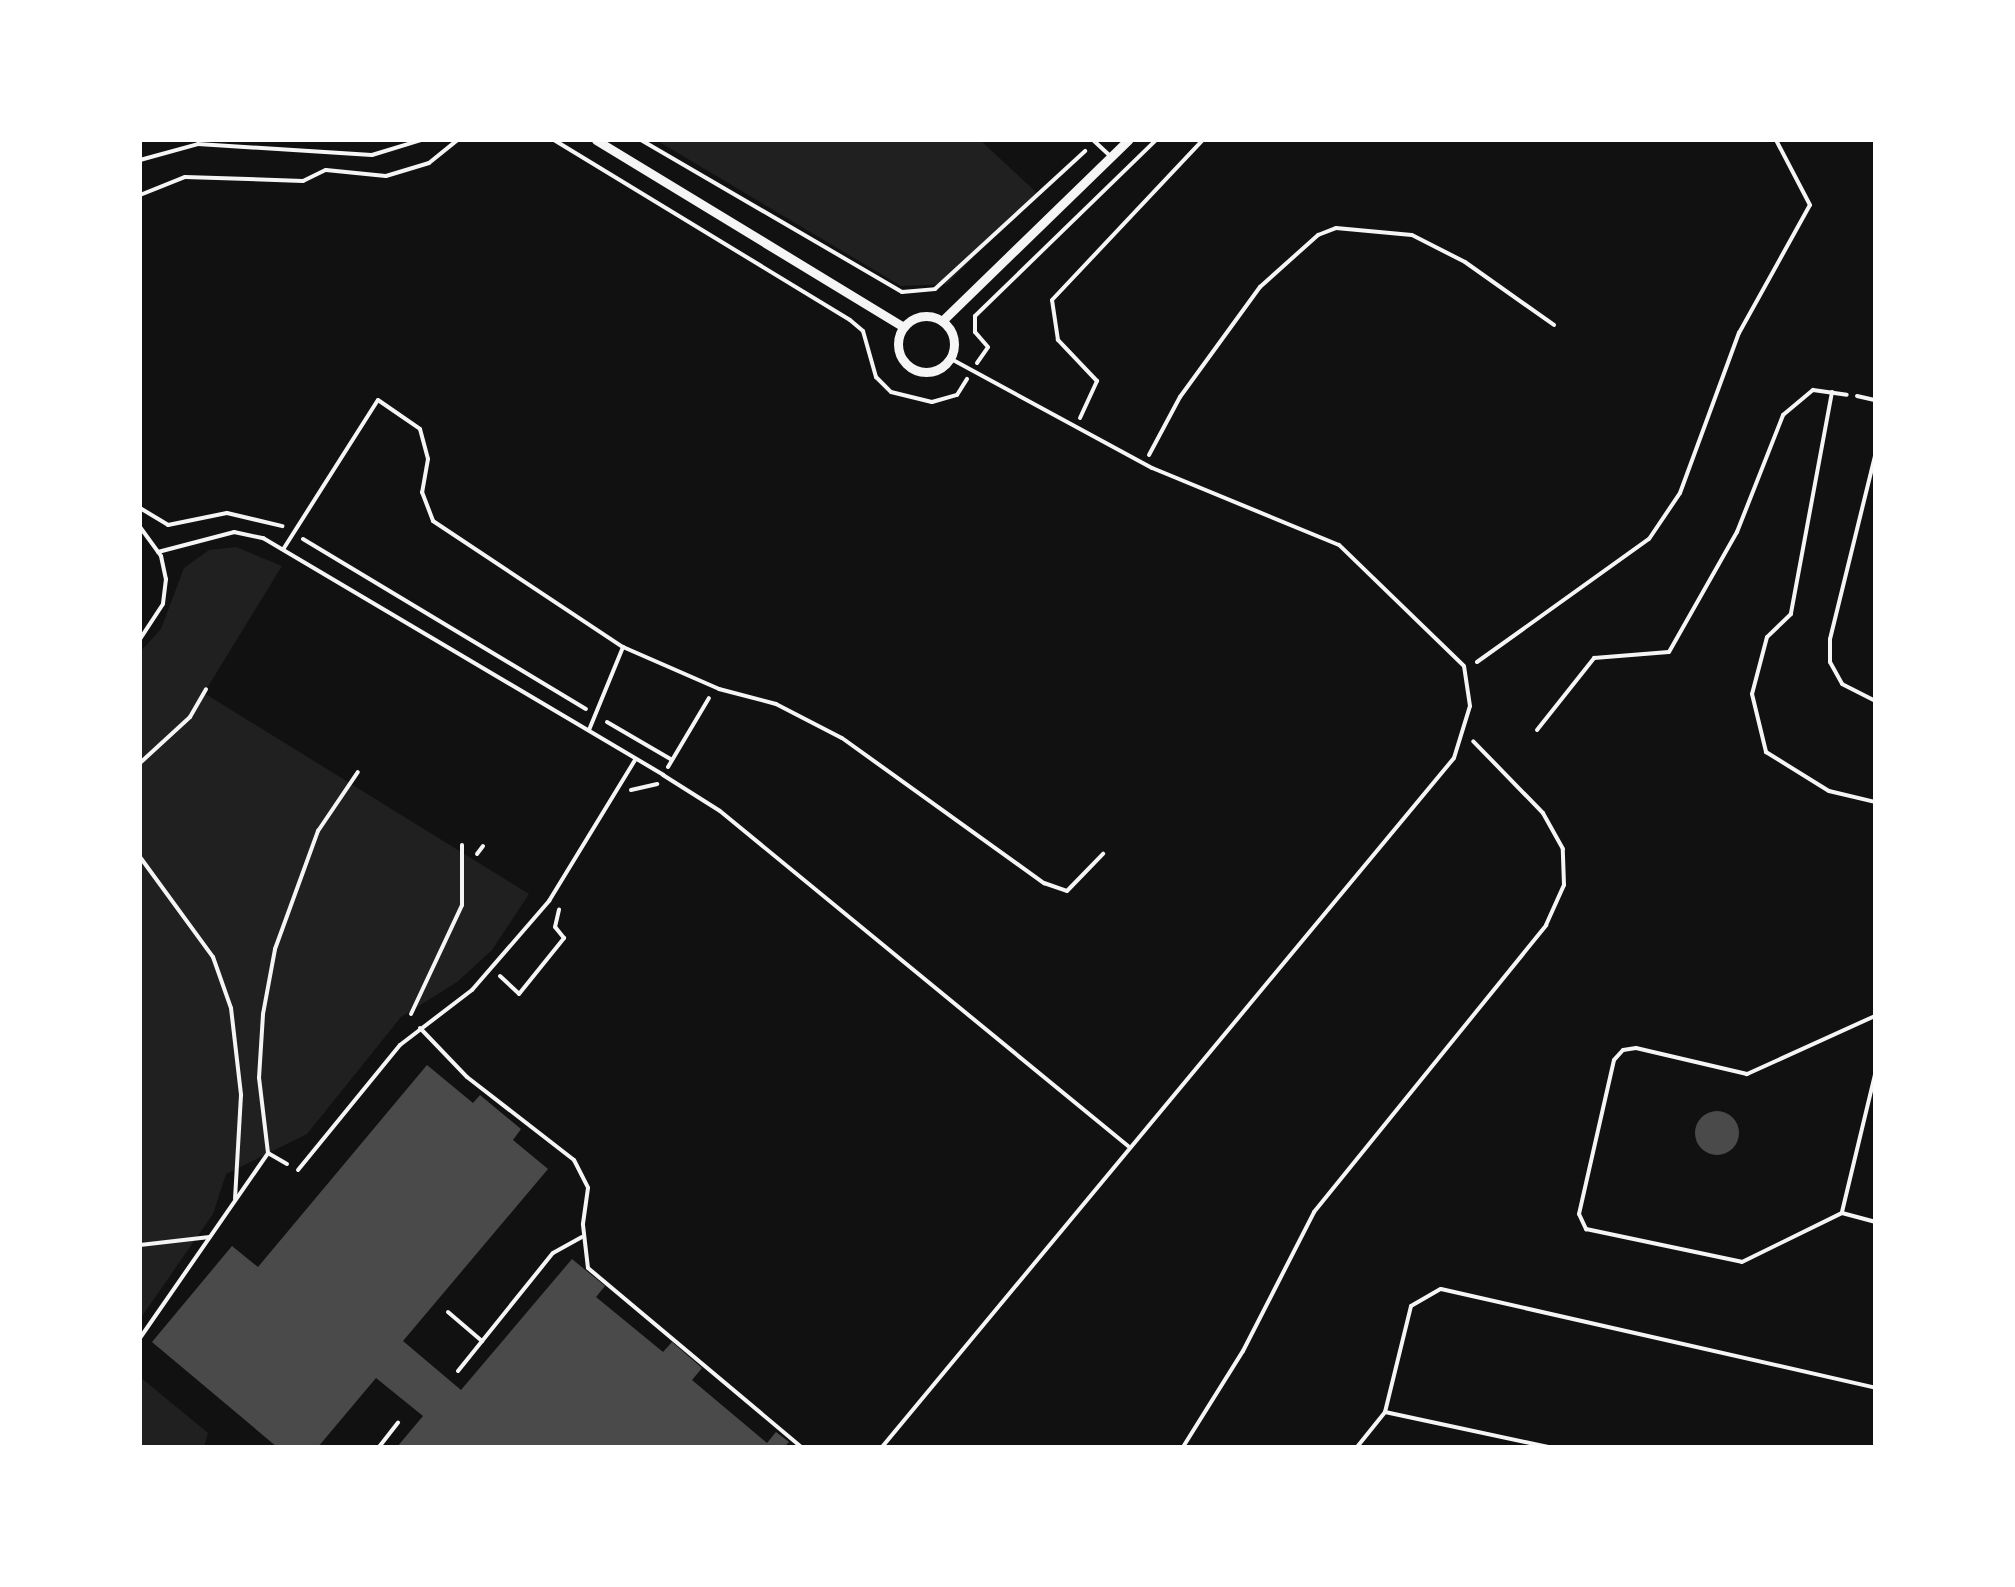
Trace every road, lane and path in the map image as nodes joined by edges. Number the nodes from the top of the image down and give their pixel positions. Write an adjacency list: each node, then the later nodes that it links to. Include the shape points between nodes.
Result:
1 (422, 140): 13 (lane, via 372,154 198,144)
2 (457, 140): 14 (path, via 429,163 386,176 326,170 304,181 185,177)
3 (554, 140): 21 (path, via 850,320 863,331 876,377 891,392 921,401)
4 (596, 140): 17 (street)
5 (641, 140): 11 (path, via 902,292 935,290)
6 (1092, 140): 12 (lane)
7 (1128, 140): 12 (street)
8 (1156, 140): 18 (path, via 975,316 975,332)
9 (1203, 140): 24 (path, via 1052,300 1058,340 1098,381)
10 (1776, 140): 32 (path, via 1810,205 1739,333 1680,493 1649,539)
11 (1082, 154)
12 (1112, 158): 15 (street)
13 (140, 160)
14 (140, 195)
15 (942, 321): 17 (street, via 917,317); 19 (street, via 954,342)
16 (1554, 324): 26 (path, via 1465,262 1412,236 1336,228 1318,234 1260,287 1180,397)
17 (903, 327): 19 (street, via 897,344 910,368 928,373)
18 (988, 347)
19 (950, 358): 24 (lane)
20 (1832, 392): 22 (path); 37 (path, via 1813,390 1783,415 1737,532 1669,652 1594,658); 44 (path, via 1791,614 1767,637 1752,694 1766,752 1829,792)
21 (957, 396)
22 (1857, 396): 23 (lane)
23 (1875, 400)
24 (1076, 426): 26 (lane)
25 (1875, 456): 35 (lane, via 1830,650 1842,684)
26 (1144, 464): 32 (lane, via 1339,546 1433,629)
27 (140, 526): 29 (lane)
28 (284, 548): 29 (lane, via 234,532); 31 (lane, via 378,400 420,428 428,459 422,492 433,521); 38 (lane)
29 (158, 552): 30 (lane, via 163,604)
30 (140, 639)
31 (623, 647): 33 (lane); 38 (lane)
32 (1465, 671): 36 (lane, via 1470,706)
33 (715, 688): 40 (path); 49 (lane, via 776,704 842,738 1044,884 1067,892)
34 (206, 690): 41 (path, via 190,717)
35 (1875, 701)
36 (1462, 730): 57 (lane, via 1454,758); 76 (path, via 1543,813 1563,849 1564,885 1546,925 1314,1212 1243,1351)
37 (1537, 730)
38 (589, 731): 39 (lane)
39 (635, 760): 52 (lane, via 558,891); 57 (lane, via 720,811)
40 (672, 760)
41 (140, 763)
42 (358, 772): 58 (path, via 318,831 276,949 259,1078)
43 (654, 789): 45 (path, via 636,786)
44 (1875, 802)
45 (622, 805)
46 (462, 845): 53 (path, via 462,905)
47 (483, 846): 48 (path)
48 (477, 854)
49 (1103, 854)
50 (140, 857): 60 (path, via 213,957 231,1008 241,1095)
51 (568, 896): 52 (path, via 555,927 564,938 519,994)
52 (493, 969): 55 (lane)
53 (412, 1014)
54 (1875, 1017): 61 (lane, via 1748,1074 1622,1050 1614,1060 1579,1214 1586,1229 1742,1262)
55 (420, 1028): 59 (lane); 63 (lane, via 467,1077 574,1160 588,1188)
56 (1875, 1076): 61 (lane)
57 (1128, 1146): 75 (lane)
58 (268, 1154): 59 (path); 60 (path)
59 (298, 1170)
60 (236, 1199): 64 (path)
61 (1842, 1213): 62 (lane)
62 (1875, 1222)
63 (584, 1236): 68 (lane, via 553,1253); 74 (lane, via 588,1268)
64 (211, 1237): 65 (path); 67 (path)
65 (140, 1245)
66 (448, 1312): 68 (lane)
67 (140, 1338)
68 (482, 1341): 69 (lane)
69 (458, 1371)
70 (1875, 1388): 71 (lane, via 1442,1289 1410,1306)
71 (1385, 1412): 77 (lane); 78 (lane)
72 (398, 1423): 73 (lane)
73 (379, 1447)
74 (800, 1447)
75 (882, 1447)
76 (1182, 1447)
77 (1357, 1447)
78 (1548, 1447)

